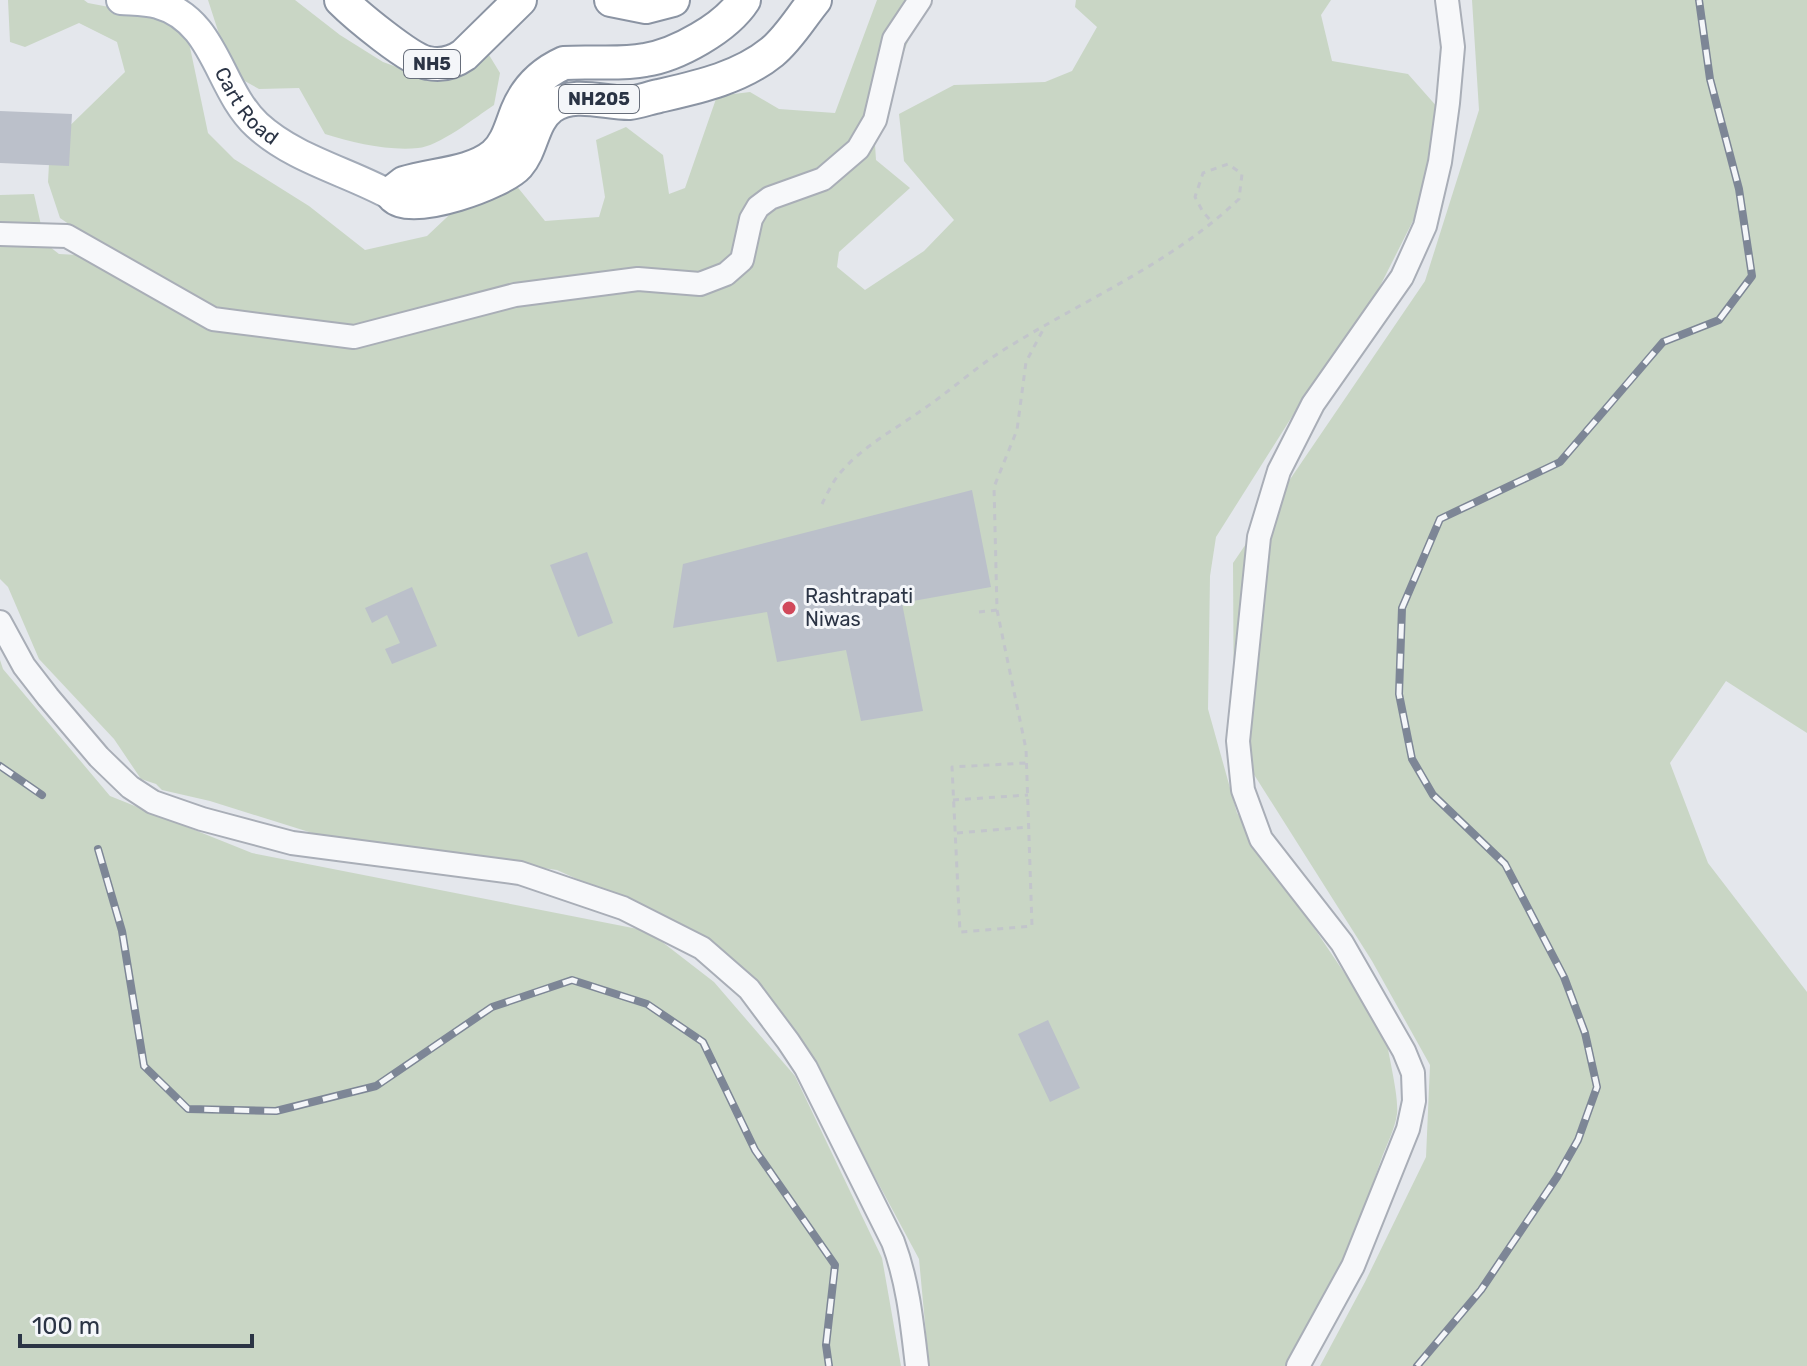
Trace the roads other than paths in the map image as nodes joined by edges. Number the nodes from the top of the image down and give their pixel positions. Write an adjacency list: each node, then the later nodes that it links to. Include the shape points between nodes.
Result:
1 (121, 0): 10 (main road, Cart Road, via 158,4 185,17 207,40 256,124 279,142)
2 (341, 0): 3 (highway, NH5, via 410,55 441,64 464,55)
3 (520, 0)
4 (611, 0): 5 (highway, via 646,7)
5 (673, 0)
6 (744, 0): 10 (highway, NH205, via 714,32 648,60 564,63 553,68 524,97 494,155 478,165 404,183)
7 (815, 0): 10 (highway, NH205, via 772,52 739,74 631,103 574,99 552,106 539,118 524,156 510,173 445,198 409,203)
8 (920, 0): 11 (street, via 894,39 875,120 858,149 823,179 758,207 742,260 726,274 700,284 638,279 515,295 354,337 213,319 67,236)
9 (1447, 0): 14 (street, via 1453,47 1448,103 1425,226 1402,277 1313,404 1279,471 1259,537 1238,741 1243,790 1261,839 1342,943 1413,1073 1408,1129 1353,1266)
10 (394, 197)
11 (0, 234)
12 (0, 622): 13 (street, via 24,666 99,757 153,802 292,843 520,873 623,908 702,948 749,989 806,1068 893,1242 908,1293)
13 (917, 1366)
14 (1298, 1366)

